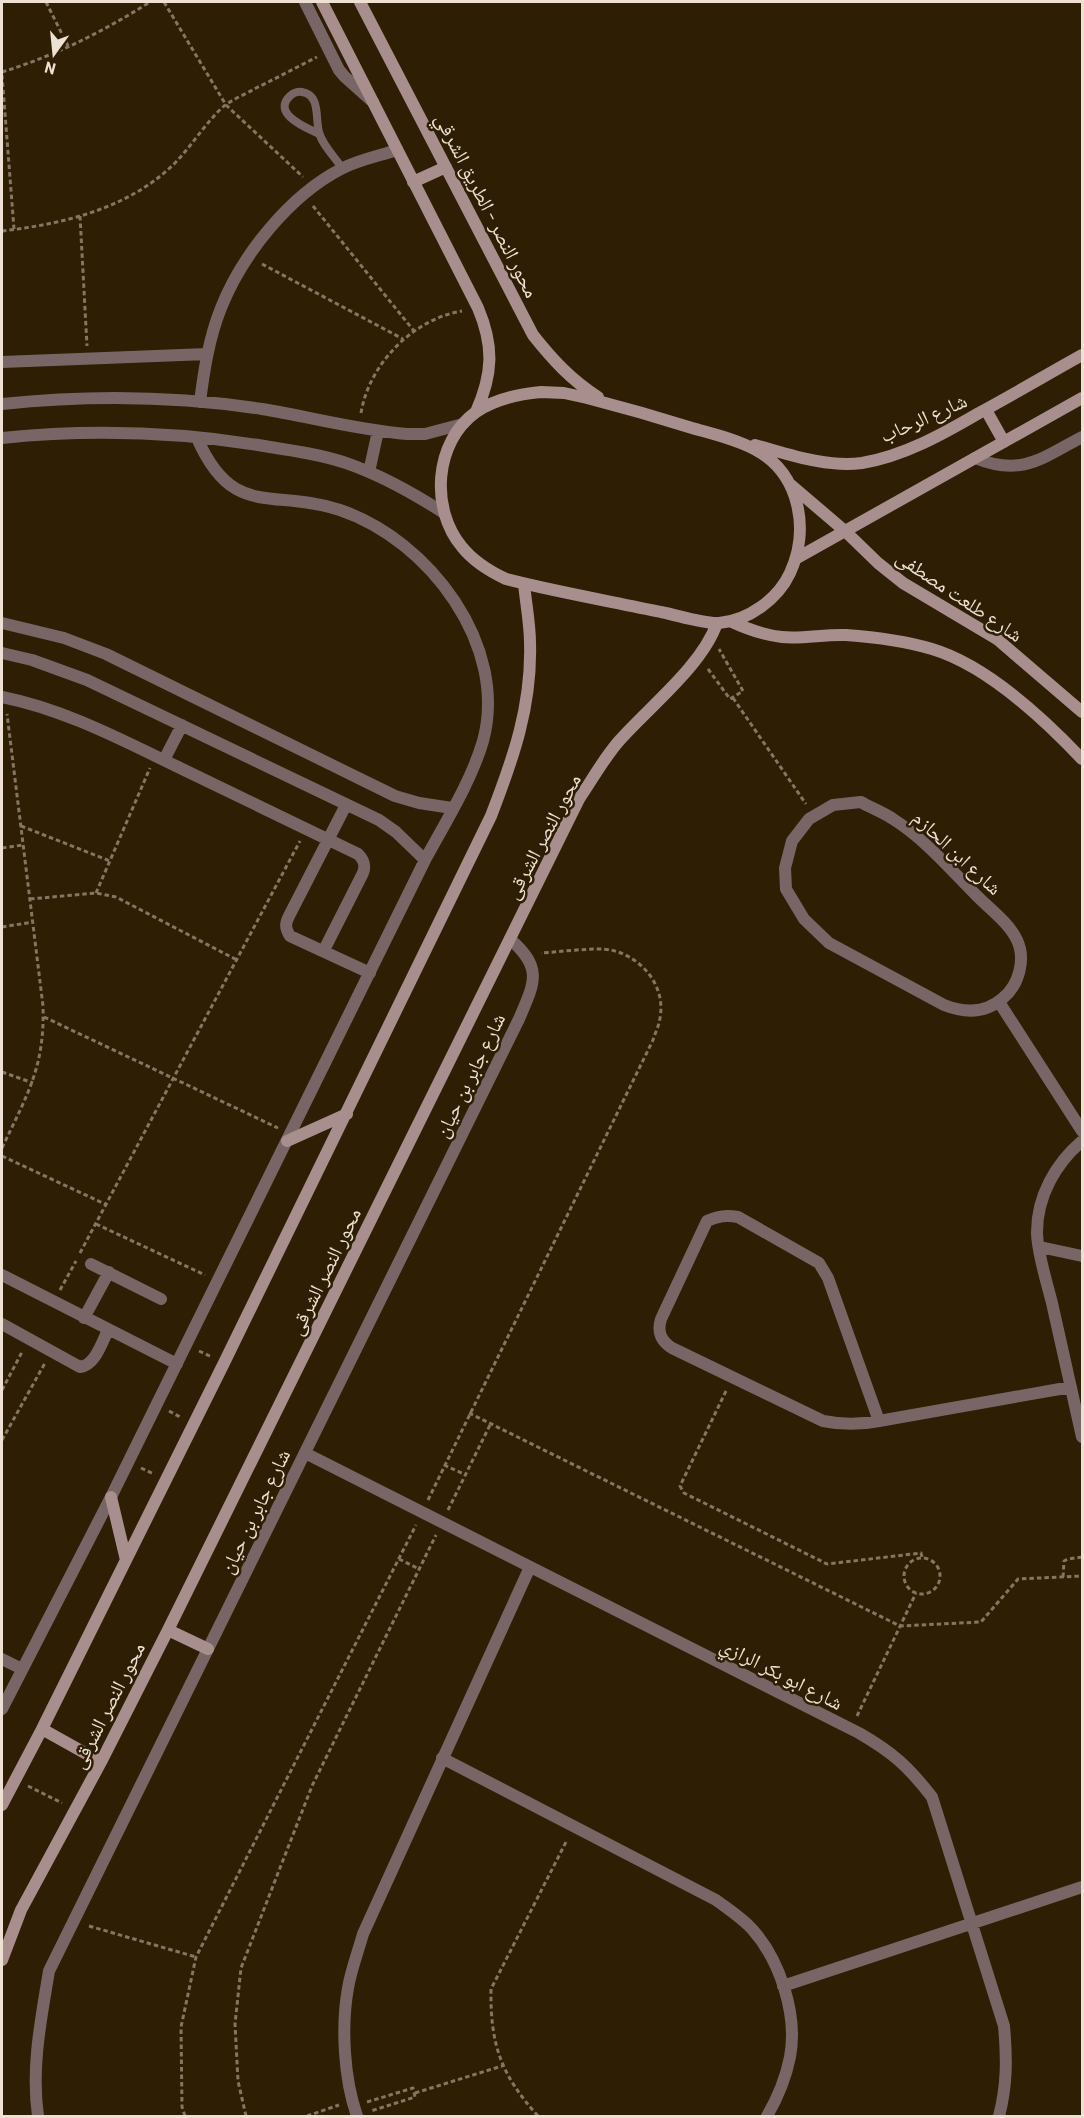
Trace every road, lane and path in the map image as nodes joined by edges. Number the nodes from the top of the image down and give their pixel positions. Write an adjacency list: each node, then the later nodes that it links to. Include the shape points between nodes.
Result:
1 (46, 2): 7 (path)
2 (150, 2): 7 (path)
3 (164, 2): 11 (path)
4 (305, 2): 8 (street)
5 (322, 2): 10 (street)
6 (360, 2): 14 (street, محور النصر - الطريق الشرقي)
7 (69, 48): 9 (path)
8 (330, 51): 10 (street, via 345,77); 11 (path)
9 (2, 73): 19 (path)
10 (373, 102): 13 (street)
11 (226, 105): 17 (path); 18 (path, via 155,181 115,204)
12 (319, 134): 12 (lane, via 311,95 290,95 285,108 288,115); 15 (lane)
13 (397, 150): 15 (street); 16 (street)
14 (446, 167): 16 (street); 32 (street, محور النصر - الطريق الشرقي, via 533,335 571,378)
15 (342, 168): 17 (street)
16 (413, 182): 22 (street)
17 (308, 190): 21 (street, via 270,228); 23 (path)
18 (80, 216): 19 (path); 27 (path)
19 (14, 229): 20 (path)
20 (2, 231)
21 (249, 257): 24 (path); 25 (street, via 220,308)
22 (478, 308): 23 (path, via 434,319); 34 (street, via 486,327 490,371)
23 (414, 331): 24 (path)
24 (403, 339): 36 (path, via 377,370 368,388)
25 (207, 354): 27 (street); 30 (street)
26 (1083, 355): 33 (street, شارع الرحاب)
27 (88, 357): 28 (street)
28 (2, 362)
29 (1083, 398): 42 (street)
30 (200, 402): 31 (street, via 86,399); 36 (street)
31 (2, 404)
32 (609, 404): 34 (street, via 564,393 541,392 519,394); 41 (street)
33 (986, 410): 41 (street, شارع الرحاب, via 913,448 862,463 813,460); 42 (street)
34 (476, 412): 35 (street)
35 (463, 424): 37 (street, via 425,434); 46 (street, via 448,449 441,476)
36 (359, 427): 37 (street)
37 (378, 430): 44 (street)
38 (1083, 436): 43 (street, via 1016,467 994,466)
39 (2, 438): 40 (street, via 94,432)
40 (197, 438): 44 (street, via 234,440 319,456); 62 (street, via 213,469 231,486 254,496 322,505 374,525 408,547 451,595 478,651 487,686 486,723 477,757)
41 (733, 440): 45 (street, شارع طلعت مصطفى, via 757,451)
42 (1004, 442): 43 (street)
43 (975, 458): 47 (street)
44 (369, 472): 46 (street)
45 (790, 484): 47 (street, شارع طلعت مصطفى); 48 (street, via 800,517)
46 (444, 513): 49 (street, via 473,560 489,571)
47 (846, 532): 48 (street); 57 (street, شارع طلعت مصطفى, via 903,583 997,639)
48 (797, 558): 50 (street, via 787,580 771,598 752,612)
49 (524, 584): 50 (street); 85 (street, via 530,644 528,691 513,760 491,816)
50 (723, 622): 52 (street, محور النصر الشرقى); 60 (street, via 782,637 878,638 942,653 990,679)
51 (2, 623): 62 (street, via 64,638 106,654 396,796)
52 (712, 637): 54 (street, محور النصر الشرقى); 56 (path, via 743,690)
53 (2, 653): 58 (street, via 87,680)
54 (698, 656): 56 (path, via 729,699); 75 (street, محور النصر الشرقى, via 617,742 579,799)
55 (3, 697): 59 (street, via 69,717); 64 (path)
56 (733, 698): 63 (path)
57 (1083, 712)
58 (182, 725): 59 (street); 61 (street)
59 (160, 758): 65 (street); 70 (path)
60 (1083, 759)
61 (346, 805): 66 (street); 69 (street, via 388,826)
62 (452, 808): 69 (street)
63 (814, 816): 80 (street, شارع ابن الحازم, via 833,805 861,802 893,819 1005,923 1017,940 1020,971 1014,986); 80 (street, شارع ابن الحازم, via 792,841 785,868 786,889 804,919 829,943 944,1005 959,1011 975,1011)
64 (21, 826): 67 (path); 70 (path)
65 (306, 829): 66 (street); 78 (path)
66 (327, 839): 76 (street, via 358,854 365,866); 76 (street, via 286,922 290,936)
67 (23, 845): 68 (path); 72 (path)
68 (2, 848)
69 (425, 860): 79 (street)
70 (110, 861): 71 (path)
71 (96, 893): 72 (path); 78 (path, via 116,897)
72 (30, 899): 73 (path)
73 (33, 922): 74 (path); 81 (path)
74 (2, 927)
75 (510, 939): 77 (street); 137 (street, محور النصر الشرقى)
76 (324, 951): 79 (street)
77 (527, 953): 113 (path, via 609,950 631,957 649,972 659,993 660,1018 648,1051); 119 (street, شارع جابر بن حيان, via 534,974 519,1019)
78 (237, 960): 83 (path)
79 (370, 973): 87 (street)
80 (999, 1002): 86 (street)
81 (44, 1017): 83 (path); 84 (path, via 41,1056)
82 (2, 1072): 84 (path)
83 (174, 1079): 87 (path); 91 (path)
84 (33, 1083): 89 (path)
85 (346, 1114): 87 (street); 107 (street)
86 (1083, 1131)
87 (289, 1137): 98 (street)
88 (1083, 1141): 93 (street, via 1052,1175 1041,1203 1037,1232)
89 (2, 1148)
90 (2, 1156): 91 (path)
91 (107, 1205): 92 (path)
92 (96, 1224): 98 (path); 100 (path)
93 (1040, 1247): 94 (street); 110 (street)
94 (1083, 1256)
95 (91, 1264): 96 (street)
96 (109, 1272): 99 (street); 101 (street)
97 (2, 1275): 100 (street)
98 (218, 1281): 105 (street)
99 (162, 1299)
100 (53, 1302): 101 (street)
101 (84, 1318): 103 (street)
102 (2, 1324): 104 (street)
103 (108, 1330): 106 (street, via 86,1366 80,1367); 108 (street)
104 (29, 1339): 106 (street); 111 (path)
105 (187, 1344): 107 (path); 108 (street)
106 (51, 1352): 118 (path)
107 (224, 1363): 116 (street)
108 (177, 1364): 112 (street)
109 (732, 1377): 114 (street, via 824,1420 842,1425); 114 (street, via 666,1344 659,1332 707,1221 727,1215 738,1217 801,1252 824,1269); 127 (path, via 680,1486 684,1493 826,1564 921,1553)
110 (1071, 1388): 114 (street); 117 (street)
111 (2, 1390)
112 (157, 1405): 116 (path); 120 (street)
113 (469, 1413): 115 (path); 121 (path)
114 (879, 1421)
115 (491, 1423): 122 (path); 136 (path)
116 (194, 1425): 123 (street)
117 (1083, 1437)
118 (2, 1440)
119 (305, 1453): 125 (street, شارع ابو بكر الرازي); 138 (street, شارع جابر بن حيان)
120 (129, 1462): 123 (path); 124 (street)
121 (444, 1465): 122 (path); 125 (path)
122 (466, 1475): 126 (path)
123 (166, 1479): 130 (street)
124 (111, 1497): 130 (street); 140 (street)
125 (422, 1512): 126 (street, شارع ابو بكر الرازي); 129 (path)
126 (442, 1522): 131 (street, شارع ابو بكر الرازي); 132 (path)
127 (922, 1557): 135 (path, via 909,1563 904,1577); 135 (path, via 939,1568 940,1582 930,1593)
128 (1083, 1557): 134 (path, via 1064,1561)
129 (399, 1559): 132 (path); 153 (path)
130 (126, 1560): 142 (street)
131 (530, 1567): 143 (street, شارع ابو بكر الرازي); 144 (street)
132 (419, 1570): 161 (path, via 312,1785 242,1968 235,2024 238,2081)
133 (1083, 1576): 134 (path)
134 (1063, 1577): 136 (path, via 1018,1579 981,1622)
135 (916, 1593): 136 (path)
136 (900, 1626): 143 (path)
137 (168, 1630): 138 (street); 145 (street, محور النصر الشرقى)
138 (208, 1649): 151 (street, شارع جابر بن حيان)
139 (2, 1659): 140 (street)
140 (22, 1669): 141 (street)
141 (2, 1709)
142 (42, 1729): 145 (street); 146 (street)
143 (851, 1729): 152 (street, شارع ابو بكر الرازي, via 887,1749 912,1771 932,1797)
144 (442, 1758): 149 (street); 158 (street, via 363,1934 348,1988 344,2045)
145 (100, 1762): 148 (street, محور النصر الشرقى)
146 (15, 1780): 147 (street); 148 (path)
147 (2, 1805)
148 (75, 1810): 154 (street, محور النصر الشرقى, via 21,1910)
149 (574, 1826): 155 (street, via 716,1900 752,1929 777,1967); 156 (path, via 491,1989 494,2040)
150 (1083, 1887): 152 (street)
151 (74, 1922): 153 (path); 159 (street, شارع جابر بن حيان, via 49,1971 43,2003 38,2036)
152 (972, 1924): 155 (street); 165 (street, شارع ابو بكر الرازي, via 1004,2026 1007,2061)
153 (196, 1957): 160 (path, via 182,2027)
154 (2, 1960)
155 (783, 1986): 164 (street, via 790,2010 790,2056)
156 (502, 2066): 157 (path); 163 (path, via 519,2095)
157 (414, 2093): 158 (path, via 415,2097); 158 (path, via 412,2088)
158 (355, 2110): 162 (path)
159 (38, 2116)
160 (185, 2116)
161 (246, 2116)
162 (307, 2116)
163 (538, 2116)
164 (767, 2116)
165 (999, 2116)

